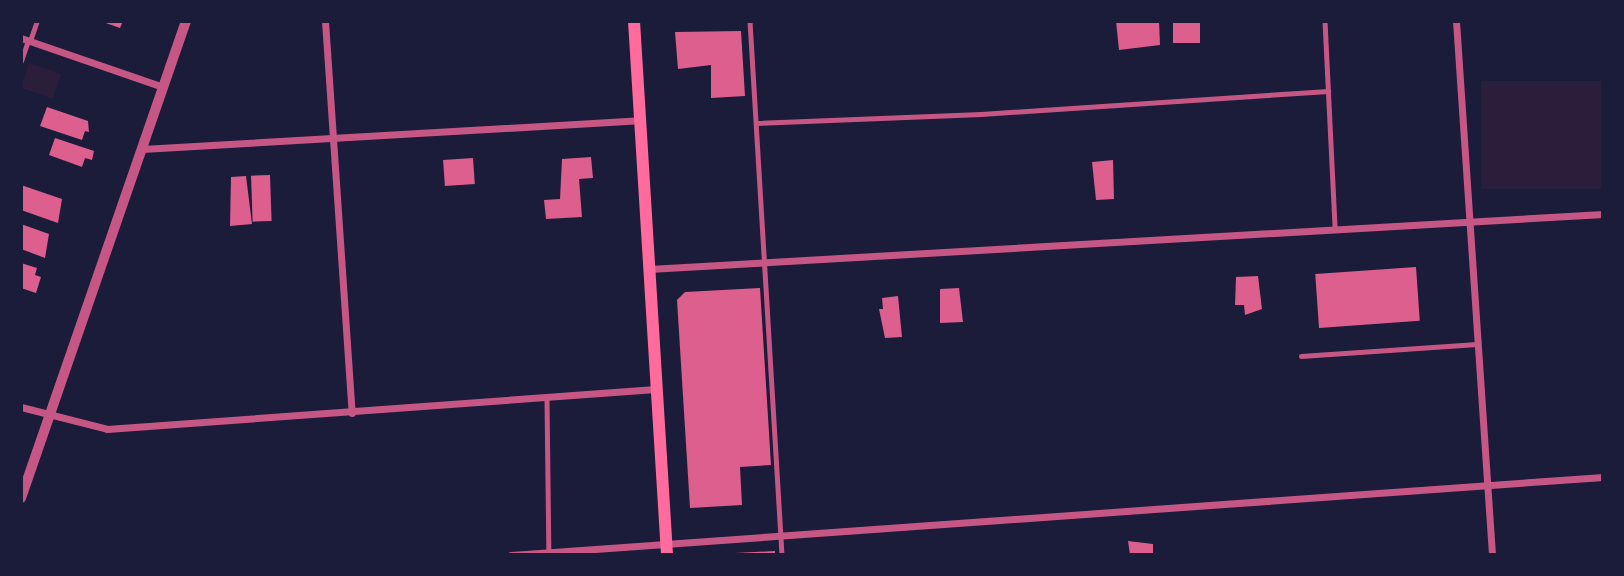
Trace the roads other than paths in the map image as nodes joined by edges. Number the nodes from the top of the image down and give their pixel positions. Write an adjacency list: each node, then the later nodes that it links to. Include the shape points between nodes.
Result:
1 (37, 21): 8 (lane)
2 (186, 21): 10 (street)
3 (325, 21): 14 (street)
4 (634, 21): 12 (main road)
5 (750, 21): 13 (lane)
6 (1325, 21): 11 (lane)
7 (1455, 21): 17 (street)
8 (26, 40): 9 (lane); 10 (street)
9 (21, 61)
10 (163, 87): 15 (street)
11 (1328, 91): 13 (lane, via 981,114); 18 (lane)
12 (639, 120): 14 (street); 20 (main road)
13 (755, 123): 19 (lane)
14 (331, 138): 15 (street); 26 (street)
15 (142, 149): 27 (street)
16 (1603, 214): 17 (street)
17 (1468, 220): 18 (street); 21 (street)
18 (1335, 229): 19 (street)
19 (764, 262): 20 (street); 31 (lane)
20 (649, 269): 23 (main road)
21 (1477, 344): 22 (lane); 29 (street)
22 (1301, 356)
23 (656, 389): 24 (street); 32 (main road)
24 (547, 399): 26 (street); 33 (lane)
25 (21, 407): 27 (street)
26 (352, 413): 27 (street, via 107,429)
27 (49, 417): 30 (street)
28 (1603, 477): 29 (street)
29 (1487, 485): 31 (street); 36 (street)
30 (21, 499)
31 (780, 535): 32 (street); 35 (lane)
32 (666, 549): 33 (street)
33 (549, 553): 34 (street)
34 (511, 555)
35 (782, 555)
36 (1492, 555)

